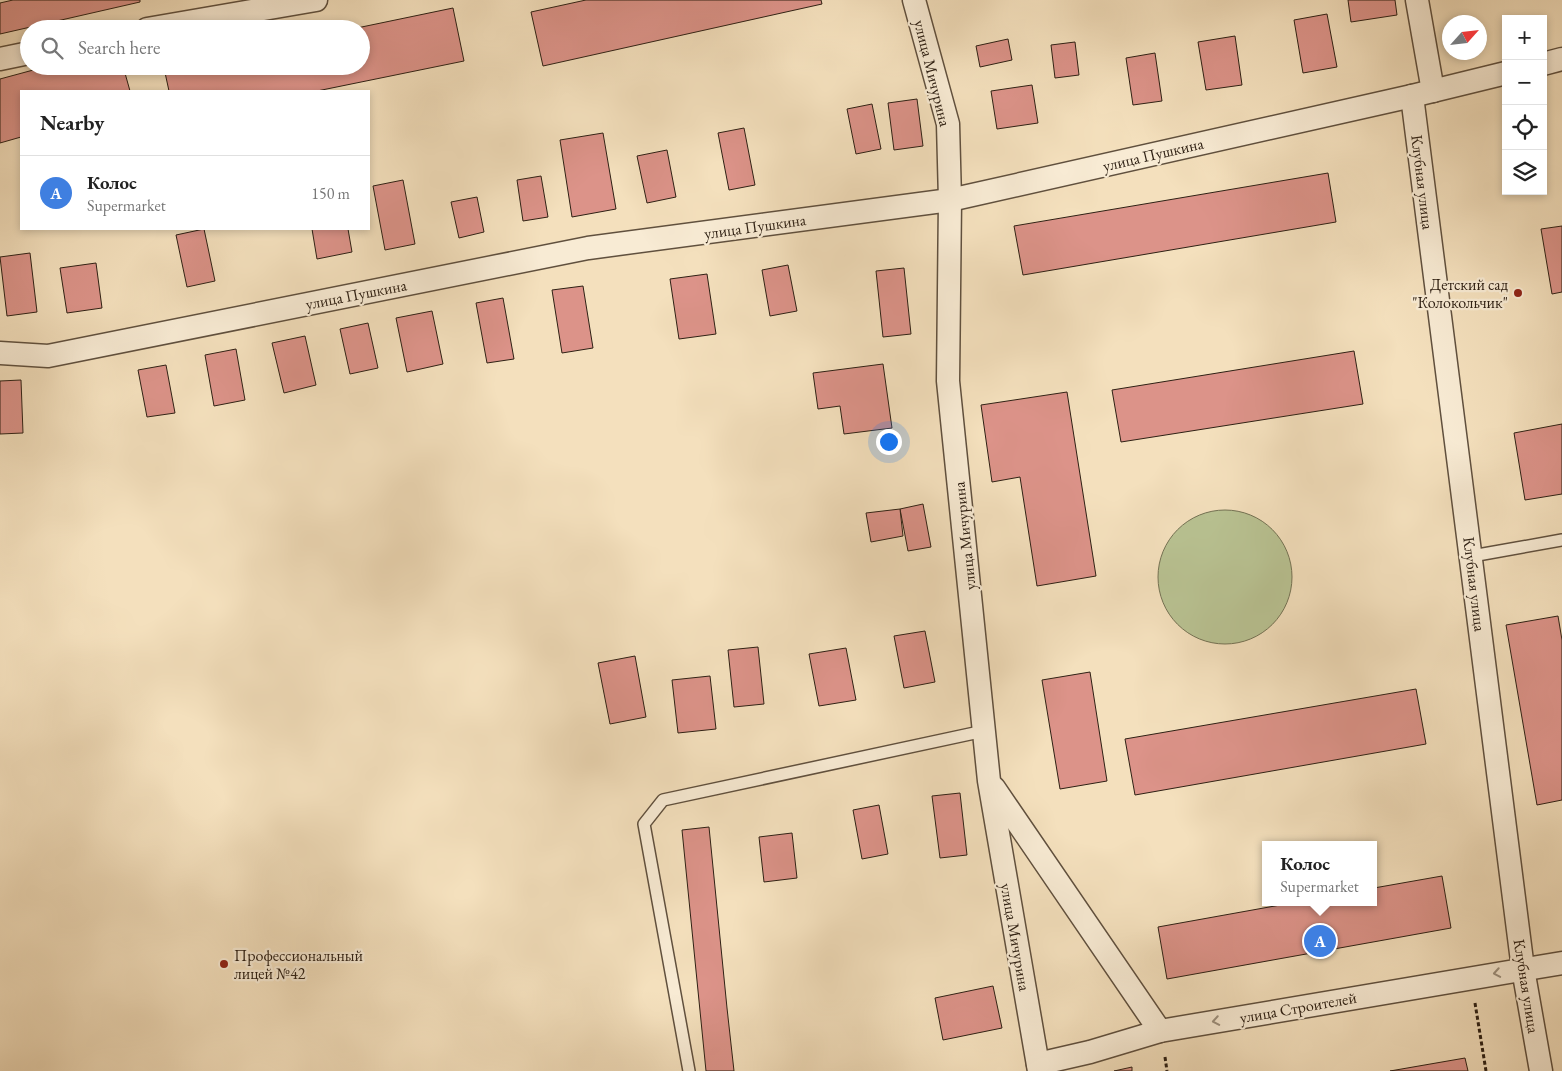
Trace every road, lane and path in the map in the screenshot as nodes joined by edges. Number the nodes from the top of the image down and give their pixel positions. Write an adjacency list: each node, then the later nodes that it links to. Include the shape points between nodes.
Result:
1 (316, 0): 4 (street)
2 (914, 0): 11 (street, улица Мичурина, via 948,124)
3 (1417, 0): 10 (street, Клубная улица)
4 (199, 20)
5 (20, 55): 6 (street)
6 (0, 59)
7 (1562, 59): 8 (street)
8 (1547, 63)
9 (1502, 74): 10 (street, улица Пушкина)
10 (1422, 94): 11 (street, улица Пушкина); 14 (street, Клубная улица)
11 (950, 200): 12 (street, улица Пушкина, via 588,248 48,356); 15 (street, улица Мичурина, via 948,381)
12 (0, 353)
13 (1562, 540): 14 (lane)
14 (1472, 556): 18 (street, Клубная улица)
15 (984, 731): 16 (street, улица Мичурина); 22 (lane, via 663,800 644,824)
16 (989, 781): 20 (street); 21 (street, улица Мичурина)
17 (1562, 963): 18 (street, улица Строителей)
18 (1524, 969): 19 (street, улица Строителей, one-way to 19); 24 (street, Клубная улица)
19 (1471, 978): 20 (street, улица Строителей, one-way to 20); 23 (path)
20 (1160, 1031): 21 (street, улица Строителей)
21 (1038, 1068)
22 (689, 1071)
23 (1486, 1071)
24 (1541, 1071)

